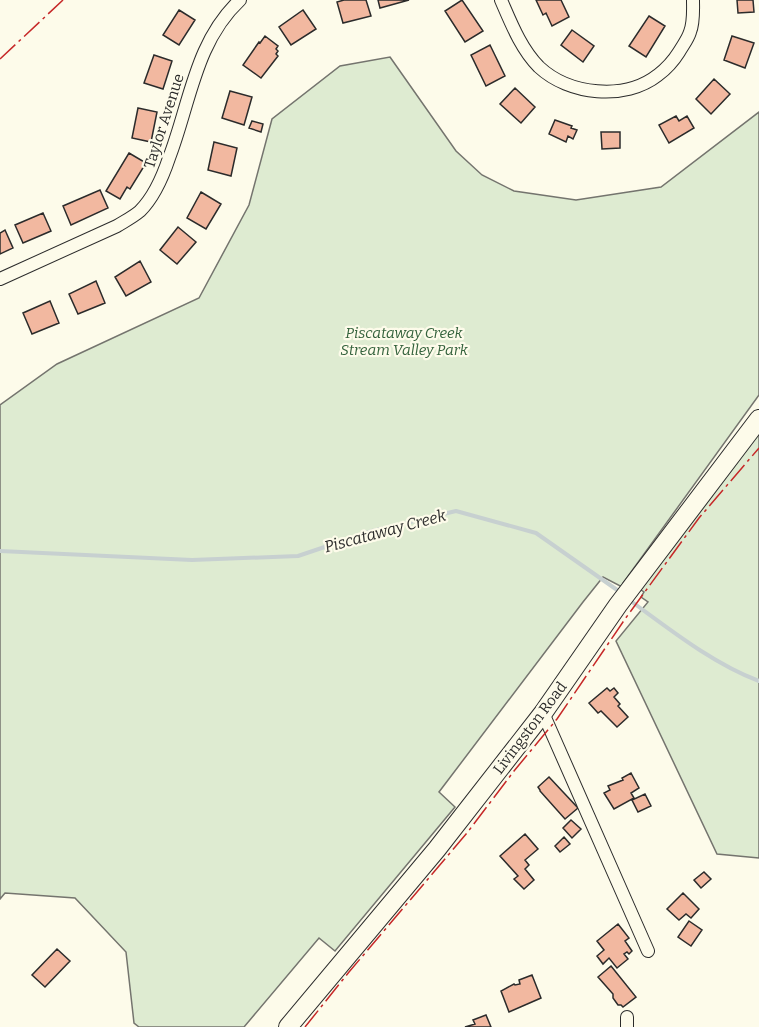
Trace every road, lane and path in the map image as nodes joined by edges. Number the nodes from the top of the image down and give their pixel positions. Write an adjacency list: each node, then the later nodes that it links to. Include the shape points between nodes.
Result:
1 (240, 0): 4 (street, Taylor Avenue, via 221,20 202,56 164,173 141,210 110,230)
2 (501, 0): 3 (street, via 519,40 540,67 553,77 588,91 629,89 657,76 677,55 691,31)
3 (693, 0)
4 (0, 279)
5 (759, 419): 6 (main road, Livingston Road, via 618,605)
6 (543, 713): 7 (street); 8 (main road, Livingston Road, via 437,849)
7 (648, 951)
8 (288, 1027)

